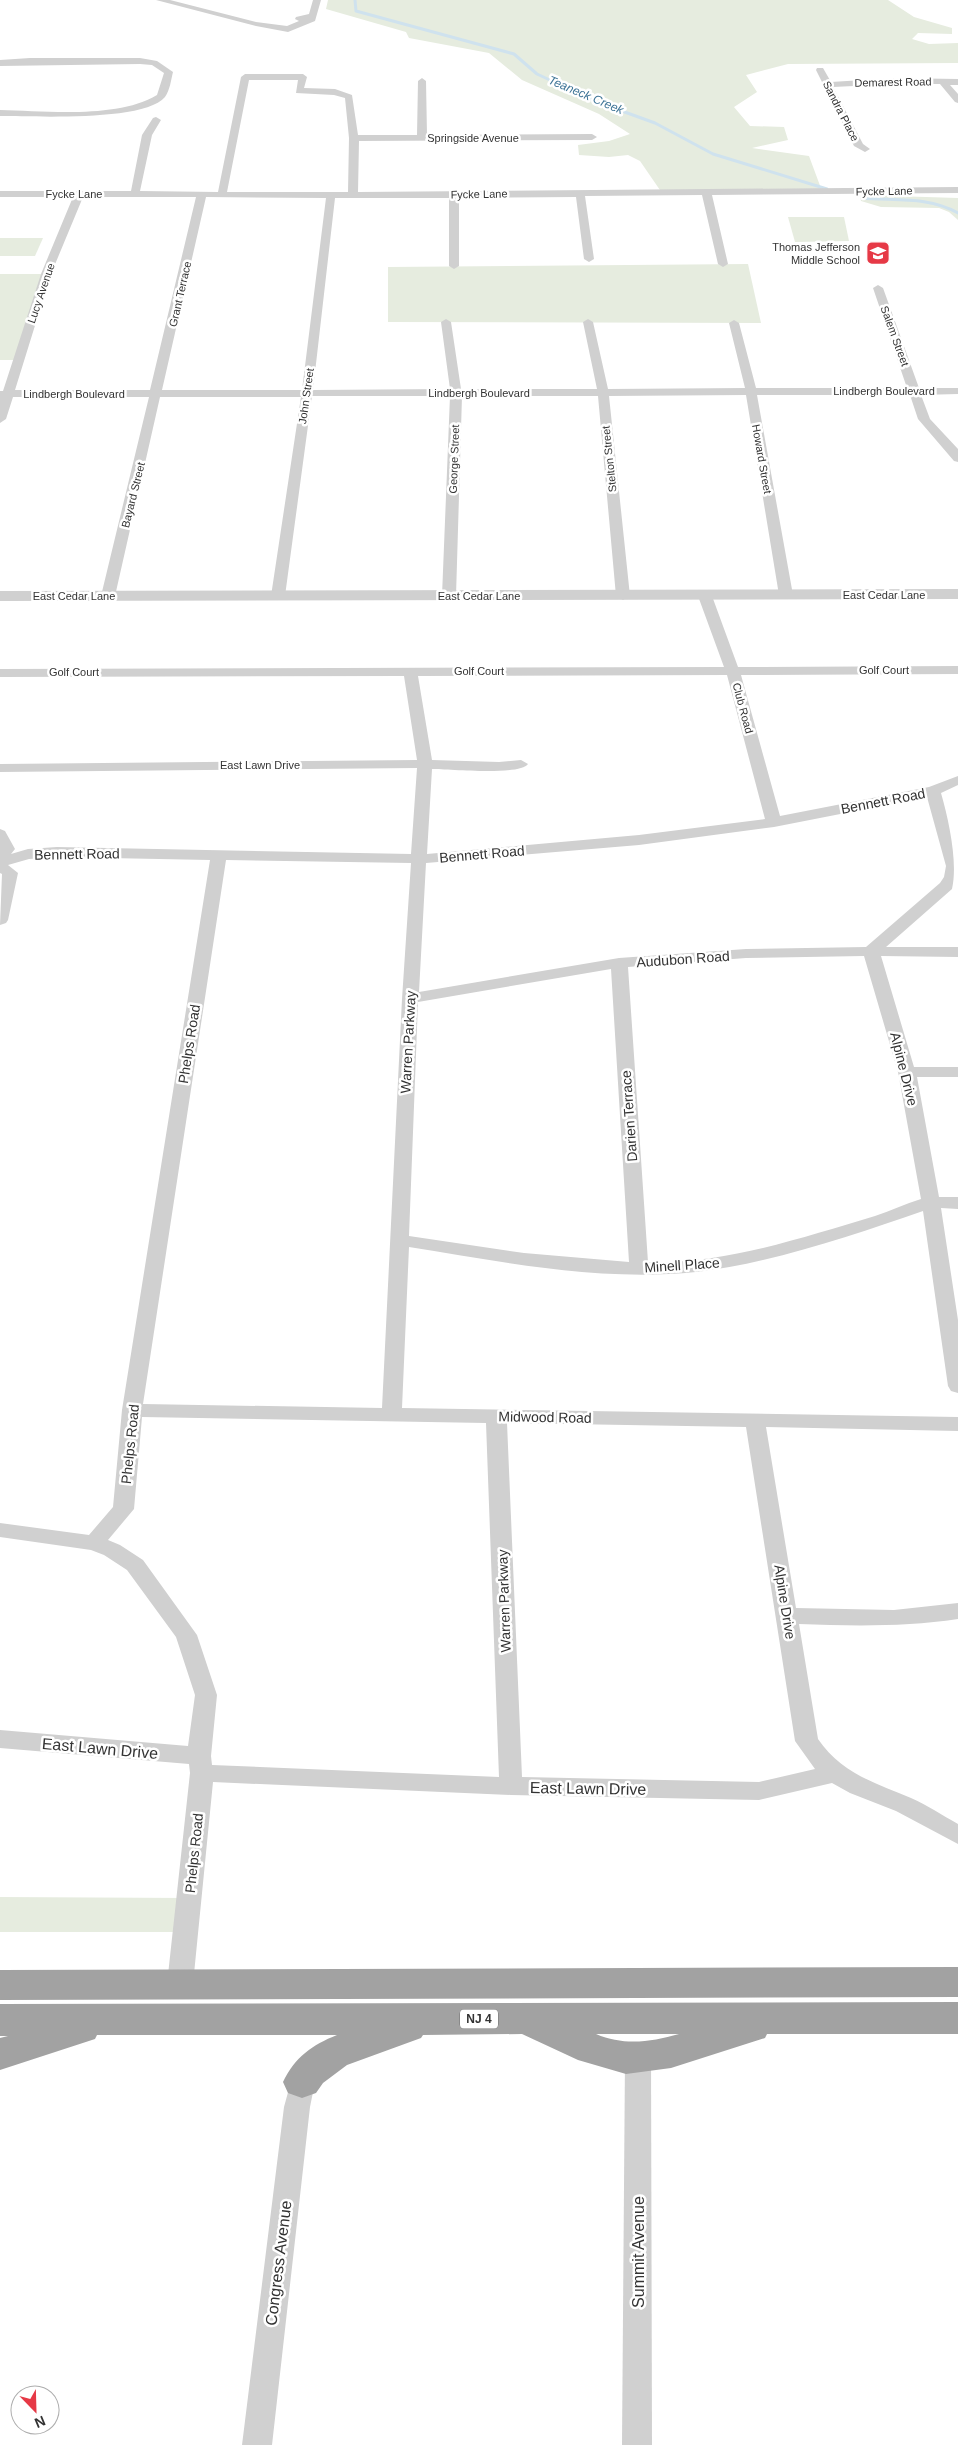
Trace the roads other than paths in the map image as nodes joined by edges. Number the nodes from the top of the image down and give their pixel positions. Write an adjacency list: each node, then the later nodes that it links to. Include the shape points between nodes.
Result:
1 (160, 0): 2 (street, via 284,28 312,19)
2 (317, 0)
3 (0, 64): 10 (street, via 140,61 154,63 169,72 164,93 146,105 83,113)
4 (820, 70): 8 (street, Sandra Place)
5 (422, 82): 14 (street)
6 (943, 82): 7 (street, Demarest Road); 8 (street, Demarest Road); 9 (street)
7 (958, 82)
8 (828, 84): 15 (street, Sandra Place, via 859,146)
9 (958, 100)
10 (0, 113)
11 (156, 120): 21 (street, via 147,135)
12 (592, 137): 14 (street, Springside Avenue)
13 (354, 138): 14 (street, Springside Avenue); 23 (street, via 349,97 335,92 299,91 303,77 246,77); 26 (street)
14 (422, 138)
15 (864, 149)
16 (958, 190): 17 (street, Fycke Lane)
17 (706, 192): 18 (street, Fycke Lane); 28 (street)
18 (580, 193): 25 (street, Fycke Lane); 27 (street)
19 (0, 194): 20 (street, Fycke Lane)
20 (80, 194): 21 (street, Fycke Lane); 41 (street, Lucy Avenue, via 46,274)
21 (135, 194): 22 (street, Fycke Lane)
22 (202, 194): 23 (street, Fycke Lane); 38 (street, Grant Terrace)
23 (222, 194): 24 (street, Fycke Lane)
24 (331, 194): 26 (street, Fycke Lane); 39 (street, John Street)
25 (454, 194): 26 (street, Fycke Lane); 29 (street)
26 (353, 195)
27 (590, 259)
28 (723, 264)
29 (454, 266)
30 (878, 288): 34 (street, Salem Street)
31 (446, 322): 40 (street, George Street)
32 (588, 322): 36 (street, Stelton Street)
33 (734, 323): 37 (street, Howard Street)
34 (915, 391): 35 (street, Lindbergh Boulevard); 37 (street, Lindbergh Boulevard); 43 (street, Salem Street, via 929,428 953,448)
35 (958, 391)
36 (603, 392): 37 (street, Lindbergh Boulevard); 40 (street, Lindbergh Boulevard); 49 (street, Stelton Street)
37 (750, 392): 45 (street, Howard Street)
38 (157, 393): 39 (street, Lindbergh Boulevard); 41 (street, Lindbergh Boulevard); 46 (street, Bayard Street)
39 (307, 393): 40 (street, Lindbergh Boulevard); 47 (street, John Street)
40 (456, 393): 48 (street, George Street)
41 (5, 394): 42 (street, Lucy Avenue)
42 (0, 420)
43 (958, 458)
44 (958, 594): 45 (street, East Cedar Lane)
45 (786, 595): 50 (street, East Cedar Lane)
46 (108, 596): 47 (street, East Cedar Lane); 51 (street, East Cedar Lane)
47 (278, 596): 48 (street, East Cedar Lane)
48 (450, 596): 49 (street, East Cedar Lane)
49 (623, 596): 50 (street, East Cedar Lane)
50 (706, 596): 53 (street, Club Road)
51 (1, 597)
52 (958, 670): 53 (street, Golf Court)
53 (733, 671): 55 (street, Golf Court); 61 (street, Club Road)
54 (0, 672): 55 (street, Golf Court)
55 (410, 672): 56 (street, Warren Parkway)
56 (425, 764): 57 (street, East Lawn Drive); 58 (street, East Lawn Drive); 65 (street, Warren Parkway)
57 (521, 764)
58 (0, 768)
59 (958, 780): 60 (street, Bennett Road)
60 (933, 791): 61 (street, Bennett Road); 63 (street)
61 (774, 822): 65 (street, Bennett Road, via 639,840)
62 (0, 834): 66 (street, via 7,849)
63 (954, 848): 68 (street, via 952,877 946,886)
64 (219, 854): 65 (street, Bennett Road); 66 (street, Bennett Road, via 57,852 28,854); 79 (street, Phelps Road)
65 (420, 859): 71 (street, Warren Parkway)
66 (0, 862): 67 (street, via 10,873)
67 (0, 920)
68 (871, 951): 69 (street, Audubon Road); 70 (street, Audubon Road, via 828,950); 72 (street, Alpine Drive)
69 (958, 952)
70 (619, 963): 71 (street, Audubon Road); 77 (street, Darien Terrace)
71 (410, 999): 76 (street, Warren Parkway)
72 (907, 1072): 73 (street); 74 (street, Alpine Drive)
73 (958, 1072)
74 (930, 1203): 75 (street, Minell Place); 77 (street, Minell Place, via 905,1213 734,1260 693,1266); 78 (street, Alpine Drive)
75 (958, 1203)
76 (399, 1240): 77 (street, Minell Place, via 505,1256); 80 (street, Warren Parkway)
77 (639, 1268)
78 (958, 1386)
79 (132, 1410): 80 (street, Midwood Road); 85 (street, Phelps Road, via 123,1509)
80 (392, 1414): 81 (street, Midwood Road)
81 (496, 1416): 82 (street, Midwood Road); 91 (street, Warren Parkway)
82 (755, 1421): 83 (street, Midwood Road); 87 (street, Alpine Drive)
83 (958, 1424)
84 (0, 1530): 85 (street)
85 (94, 1544): 89 (street, Phelps Road, via 112,1550 135,1565 186,1635 206,1695)
86 (958, 1610): 87 (street, via 882,1619)
87 (787, 1615): 90 (street, Alpine Drive, via 808,1741 820,1760)
88 (0, 1739): 89 (street, East Lawn Drive)
89 (201, 1764): 91 (street, East Lawn Drive); 94 (street, Phelps Road)
90 (835, 1773): 91 (street, East Lawn Drive, via 759,1791); 92 (street)
91 (512, 1786)
92 (958, 1835)
93 (958, 1982): 94 (highway)
94 (180, 1984): 95 (highway)
95 (0, 1985)
96 (782, 2018): 97 (highway, NJ 4); 99 (highway, NJ 4); 103 (highway)
97 (958, 2018)
98 (110, 2019): 100 (highway, NJ 4); 101 (highway, NJ 4); 102 (highway)
99 (526, 2019): 101 (highway, NJ 4); 103 (highway, via 599,2051)
100 (0, 2020)
101 (428, 2020): 104 (highway, via 337,2052 314,2065)
102 (0, 2054)
103 (638, 2058): 106 (street, Summit Avenue)
104 (302, 2082): 105 (street, Congress Avenue)
105 (257, 2445)
106 (637, 2445)

